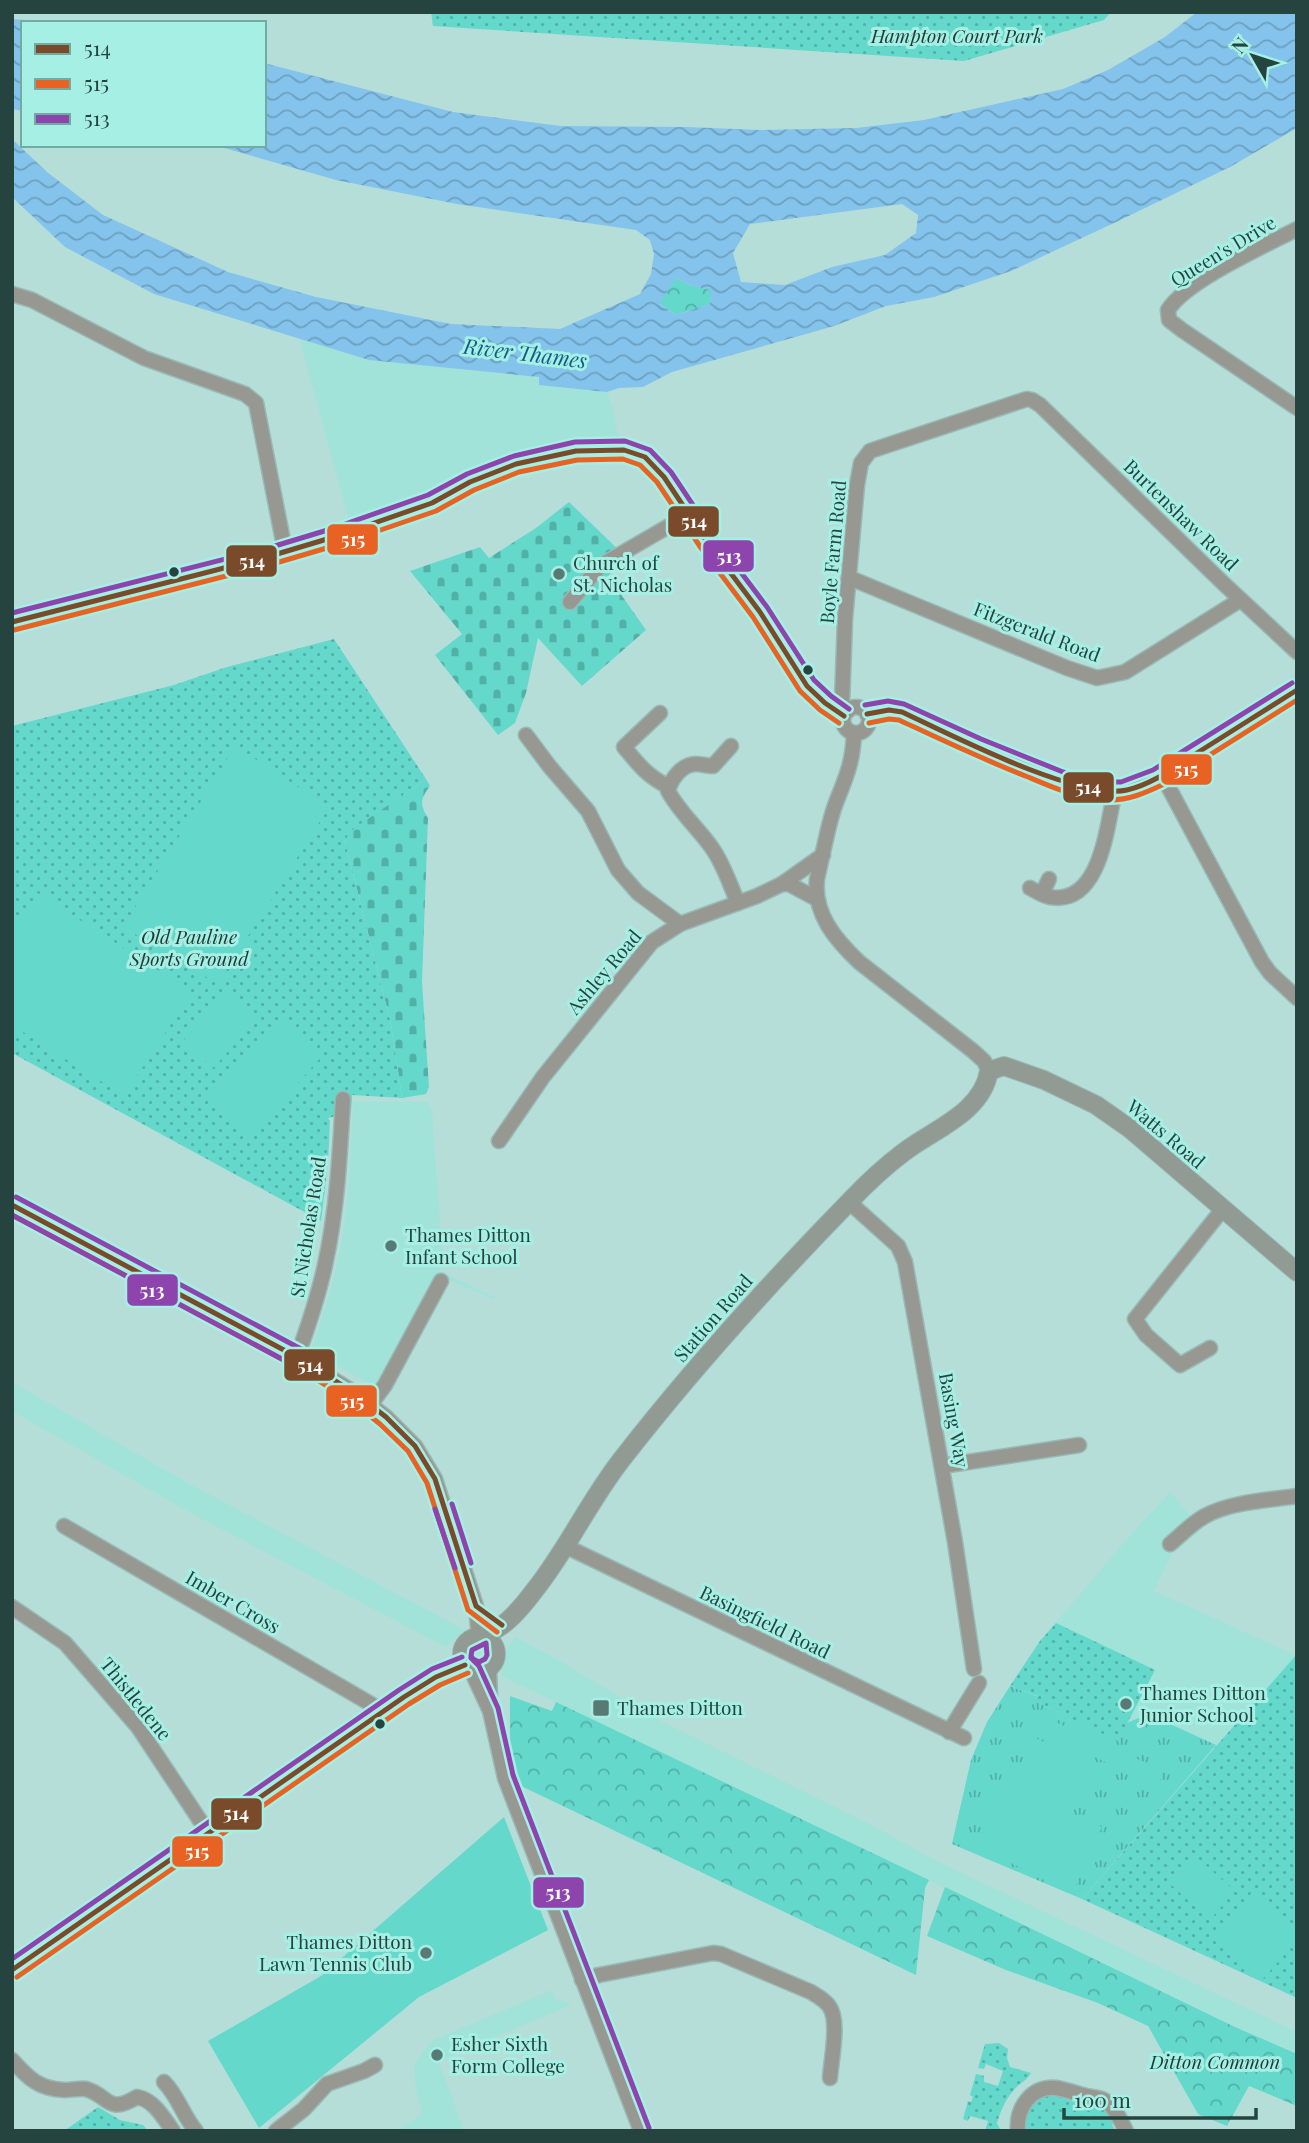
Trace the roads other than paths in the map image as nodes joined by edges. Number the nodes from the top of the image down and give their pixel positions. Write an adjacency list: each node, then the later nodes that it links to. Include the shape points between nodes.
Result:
1 (1297, 229): 4 (street, Queen's Drive, via 1183,293 1168,310 1169,320 1182,330)
2 (12, 294): 6 (street, via 144,358 245,394 256,403)
3 (1040, 405): 7 (street, Boyle Farm Road, via 1020,401 866,454 857,485); 8 (street, Burtenshaw Road)
4 (1297, 408)
5 (688, 515): 6 (street, via 645,457 624,450 576,451 489,474 432,503); 9 (street, via 600,566); 14 (street, via 760,612 807,686 825,703)
6 (285, 551): 10 (street)
7 (850, 578): 8 (street, Fitzgerald Road, via 1097,678 1125,672); 14 (street, Boyle Farm Road, via 842,694)
8 (1240, 600): 11 (street, Burtenshaw Road)
9 (570, 602)
10 (12, 622)
11 (1297, 652)
12 (1297, 690): 19 (street)
13 (660, 713): 20 (street, via 624,747 652,779)
14 (846, 713): 15 (street, via 856,708); 16 (street, via 845,727)
15 (867, 714): 16 (street, via 868,726); 21 (street, via 902,712 1066,783)
16 (855, 733): 22 (street, via 848,775)
17 (526, 735): 27 (street, via 588,811 618,870 638,893)
18 (731, 746): 20 (street, via 713,766 686,766)
19 (1162, 775): 21 (street); 28 (street, via 1262,962)
20 (669, 787): 26 (street, via 674,802 721,862)
21 (1115, 790): 23 (street, via 1097,866 1088,882 1077,894 1049,897 1036,891)
22 (823, 855): 24 (street, Ashley Road); 25 (street)
23 (1049, 879)
24 (782, 884): 25 (street); 26 (street, Ashley Road)
25 (817, 899): 29 (street, via 842,946 984,1061)
26 (738, 903): 27 (street, Ashley Road)
27 (680, 924): 31 (street, Ashley Road, via 652,942 634,963 543,1077)
28 (1297, 998)
29 (989, 1071): 32 (main road, Station Road, via 982,1090 965,1111 904,1151); 34 (main road, Watts Road, via 999,1066 1014,1069 1096,1105)
30 (343, 1099): 38 (street, St Nicholas Road, via 326,1263)
31 (499, 1141)
32 (849, 1202): 41 (street, Basing Way, via 903,1253); 45 (main road, Station Road, via 758,1297 640,1435)
33 (12, 1205): 38 (street)
34 (1222, 1210): 35 (main road, Watts Road); 37 (street, via 1135,1319 1180,1365)
35 (1297, 1272)
36 (441, 1292): 39 (street)
37 (1210, 1348)
38 (297, 1357): 39 (street)
39 (371, 1404): 46 (street, via 415,1446 435,1479)
40 (1079, 1446): 41 (street)
41 (942, 1466): 52 (street, Basing Way, via 976,1676)
42 (1297, 1496): 44 (street, via 1210,1513)
43 (64, 1526): 51 (street, Imber Cross)
44 (1170, 1544)
45 (565, 1546): 48 (main road, Station Road, via 533,1593); 52 (street, Basingfield Road)
46 (476, 1606): 48 (street); 49 (street)
47 (14, 1612): 54 (street, Thistledene, via 65,1643 138,1727)
48 (502, 1625): 49 (main road, Station Road)
49 (486, 1640): 50 (main road, via 496,1651 495,1660); 50 (main road, via 471,1639 464,1645 461,1653)
50 (475, 1668): 51 (main road, via 436,1677); 56 (street, via 505,1778)
51 (383, 1711): 54 (main road)
52 (949, 1732): 53 (street, Basingfield Road)
53 (964, 1738)
54 (209, 1834): 55 (main road)
55 (12, 1970)
56 (582, 1979): 59 (street, via 721,1954 811,1992 829,2006 834,2015); 64 (street)
57 (12, 2060): 61 (street, via 48,2089 85,2089 117,2105 145,2099)
58 (374, 2064): 63 (street, via 327,2084)
59 (830, 2078)
60 (164, 2082): 62 (street)
61 (173, 2131)
62 (196, 2131)
63 (276, 2131)
64 (641, 2131)
65 (1018, 2131): 66 (street, via 1017,2118 1029,2097 1055,2088 1106,2101)
66 (1126, 2131)

